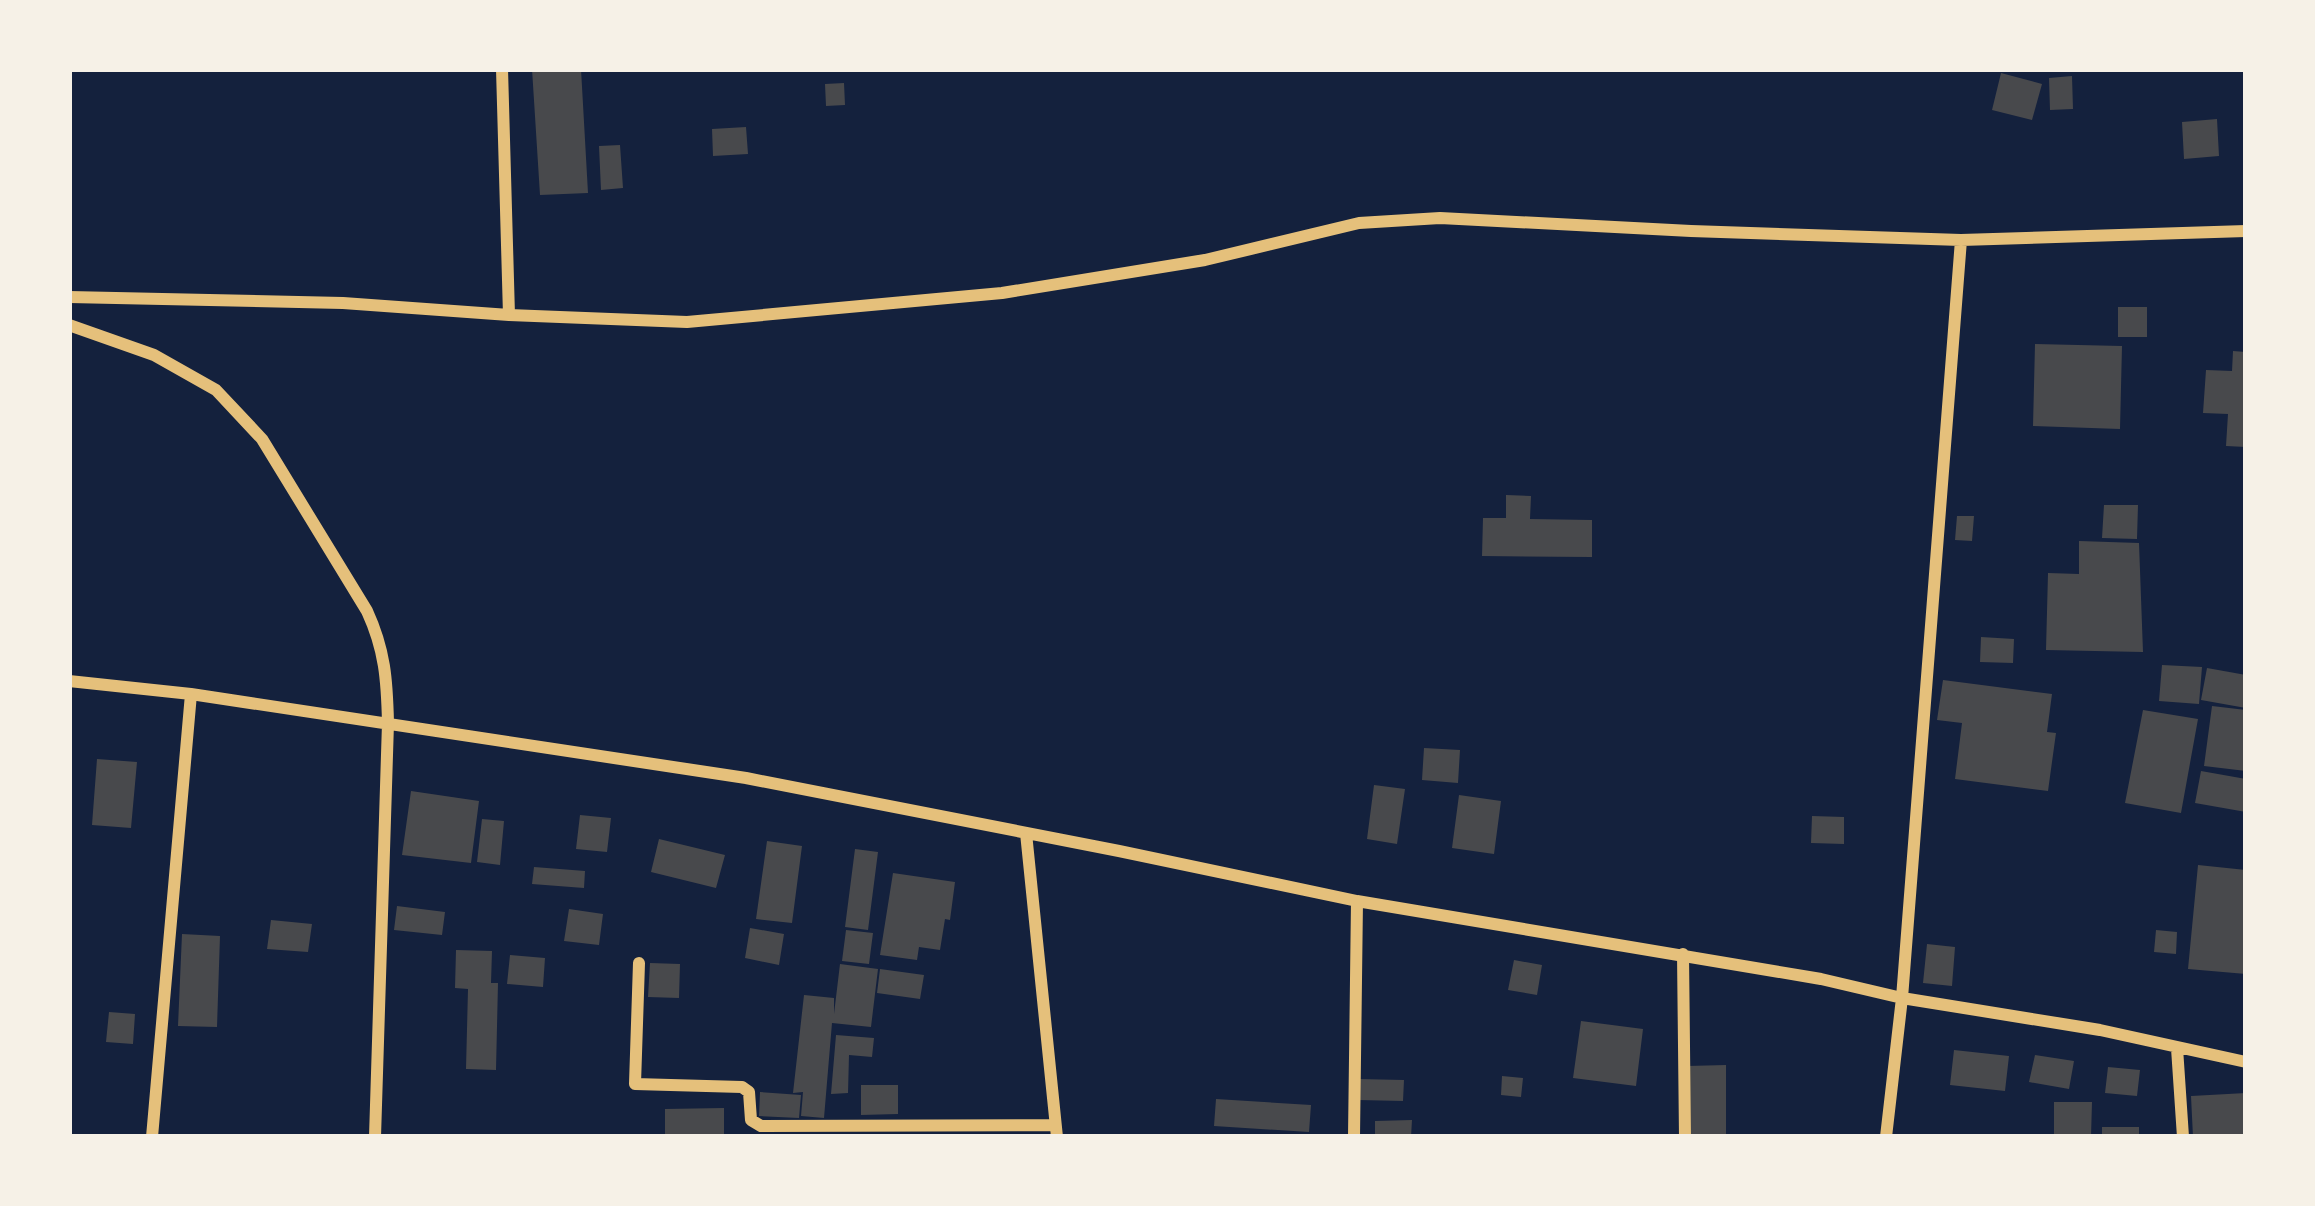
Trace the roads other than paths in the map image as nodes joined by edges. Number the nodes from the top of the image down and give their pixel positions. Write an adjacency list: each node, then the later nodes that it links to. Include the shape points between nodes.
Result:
1 (502, 69): 5 (street)
2 (2246, 231): 3 (street)
3 (1961, 240): 5 (street, via 1399,219 1002,293 687,322); 14 (street)
4 (69, 297): 5 (street)
5 (509, 316)
6 (69, 325): 9 (street, via 154,355 216,390 262,439 374,625)
7 (69, 681): 8 (street)
8 (191, 694): 9 (street); 18 (street)
9 (388, 723): 10 (street, via 746,778); 19 (street)
10 (1026, 833): 11 (street); 17 (street)
11 (1357, 901): 12 (street); 20 (street)
12 (1683, 954): 14 (street); 21 (street)
13 (639, 963): 17 (street, via 635,1084 742,1087 760,1126)
14 (1901, 998): 15 (street); 22 (street)
15 (2177, 1048): 16 (street); 23 (street)
16 (2246, 1062)
17 (1056, 1131)
18 (152, 1137)
19 (375, 1137)
20 (1354, 1137)
21 (1685, 1137)
22 (1886, 1137)
23 (2182, 1137)

